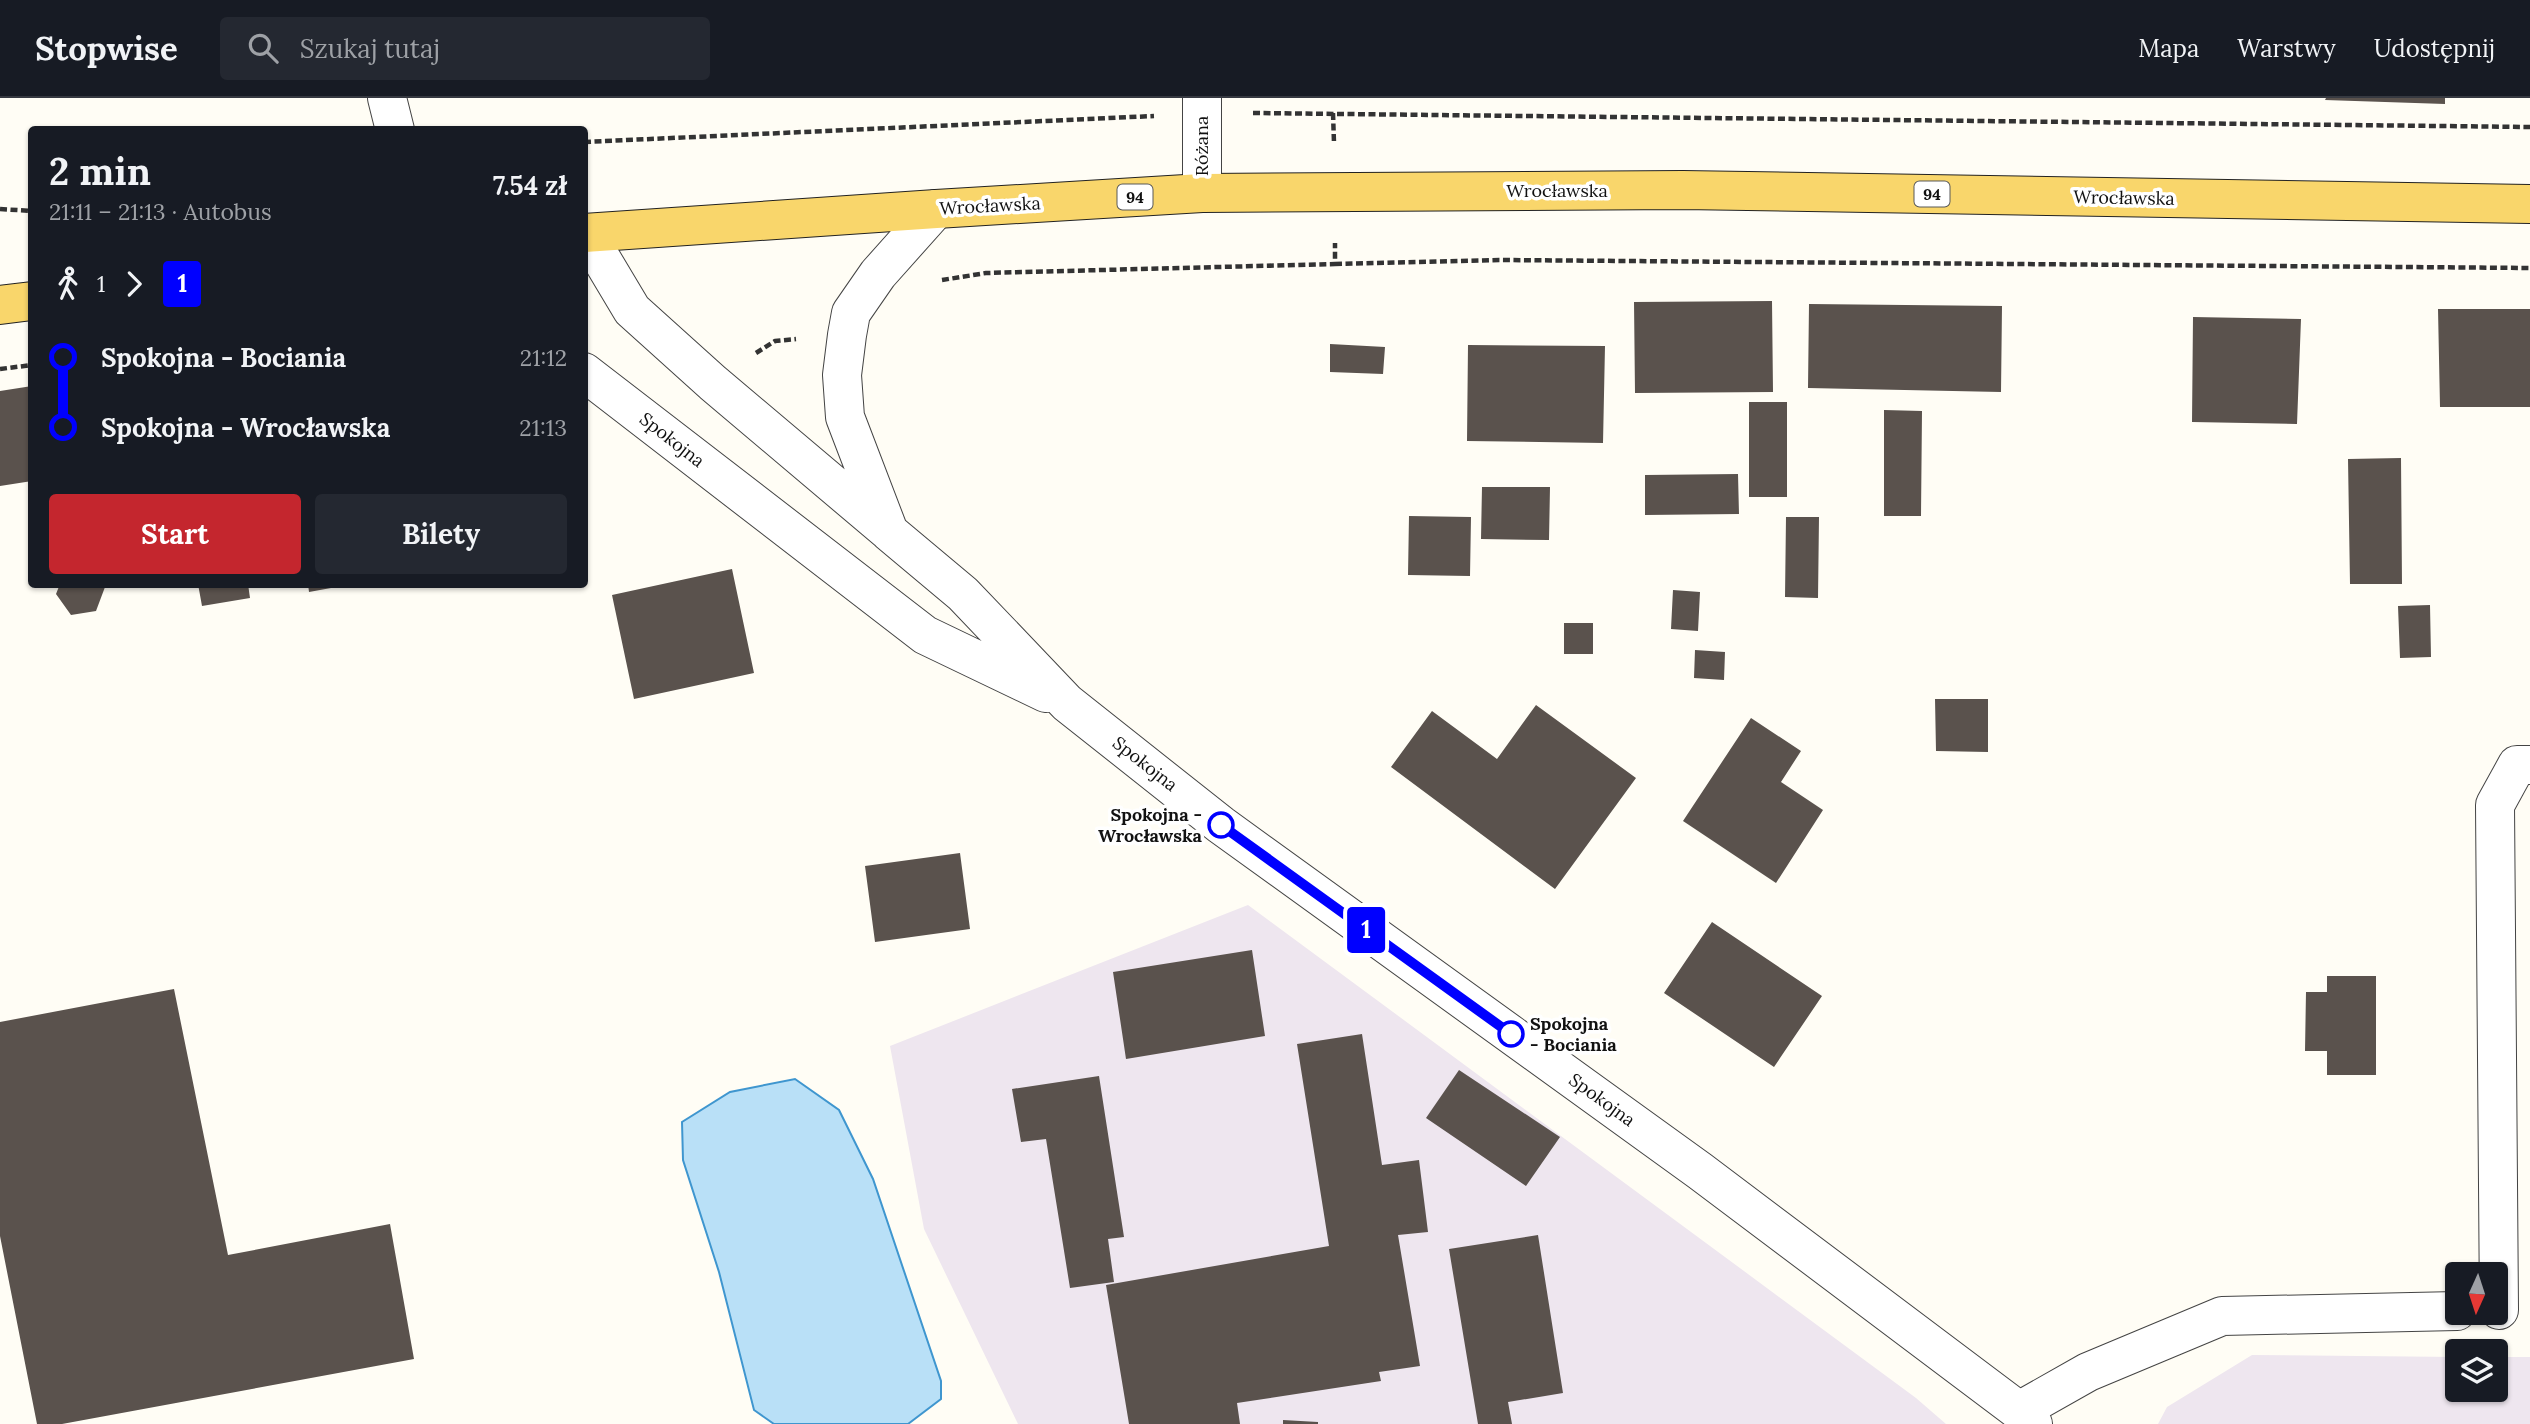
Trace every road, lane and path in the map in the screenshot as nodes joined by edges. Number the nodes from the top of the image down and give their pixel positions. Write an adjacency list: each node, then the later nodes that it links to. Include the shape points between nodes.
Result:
1 (387, 98): 4 (street)
2 (1202, 106): 3 (path); 6 (path, via 1112,117); 8 (street, Różana)
3 (1334, 113): 5 (path); 7 (path)
4 (393, 126)
5 (2530, 127)
6 (588, 142)
7 (1335, 192): 8 (main road, Wrocławska / 94); 9 (main road, Wrocławska / 94, via 1683,190); 15 (path)
8 (1202, 193): 11 (main road, Wrocławska / 94)
9 (2530, 204)
10 (0, 209): 12 (path)
11 (936, 209): 13 (main road, Wrocławska / 94); 20 (street, Spokojna, via 878,274 851,313)
12 (28, 211)
13 (588, 234)
14 (588, 239): 25 (street, Spokojna, via 632,310)
15 (1335, 264): 16 (path, via 1513,260); 17 (path, via 986,273 944,278)
16 (2530, 268)
17 (935, 285)
18 (28, 301): 19 (main road)
19 (0, 305)
20 (847, 335): 25 (path, via 775,341); 27 (street, Spokojna, via 842,375 845,417)
21 (588, 362): 26 (street, Spokojna)
22 (28, 366): 23 (path)
23 (0, 369)
24 (588, 375): 26 (street, Spokojna)
25 (713, 383): 27 (street, Spokojna)
26 (626, 405): 28 (street, Spokojna, via 925,635)
27 (889, 532): 28 (street, Spokojna, via 963,594)
28 (1067, 703): 32 (street, Spokojna, via 1221,825 1700,1171)
29 (2530, 765): 30 (street, via 2517,765 2495,805)
30 (2507, 1262)
31 (2445, 1311): 32 (street, via 2222,1316 2088,1371)
32 (2026, 1417)

